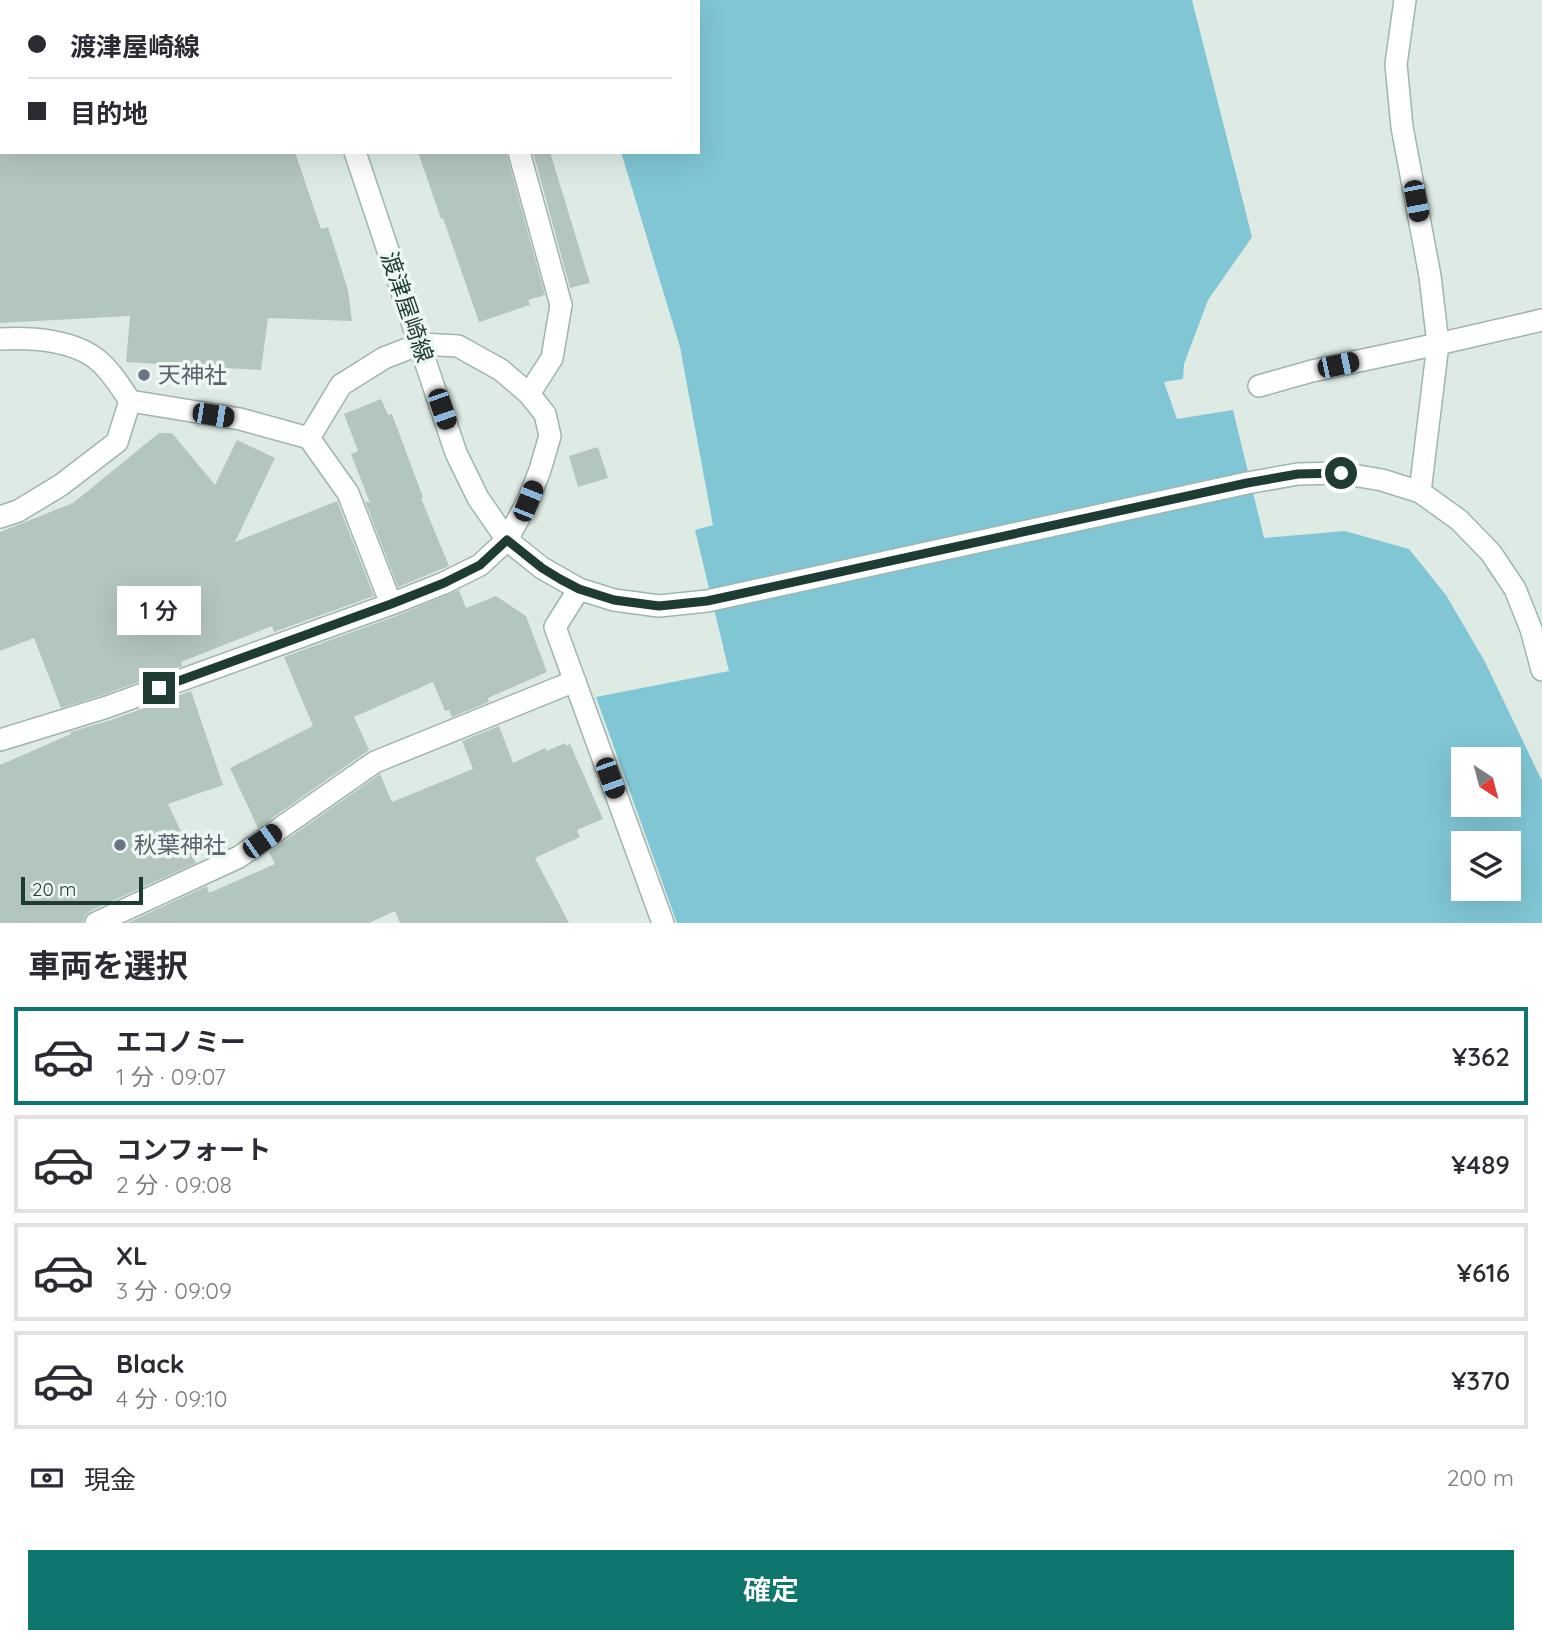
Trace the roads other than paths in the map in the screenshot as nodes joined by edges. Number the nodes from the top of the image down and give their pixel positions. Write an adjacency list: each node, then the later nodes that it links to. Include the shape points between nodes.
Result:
1 (1405, 0): 7 (street, via 1396,64 1402,127)
2 (356, 154): 6 (street, 渡津屋崎線)
3 (520, 154): 9 (street, via 561,305 552,358)
4 (1542, 320): 7 (street)
5 (0, 339): 10 (street, via 22,337 87,352 111,372)
6 (420, 344): 9 (street, via 458,346 501,370); 11 (street, via 384,358 341,385); 14 (street, 渡津屋崎線, via 456,453 478,498)
7 (1438, 345): 8 (street); 12 (street)
8 (1259, 386)
9 (529, 394): 14 (street, via 545,414 550,436 528,501)
10 (130, 401): 11 (street, via 240,419); 13 (street, via 117,443 61,485)
11 (309, 438): 16 (street, via 348,493)
12 (1420, 492): 15 (street, 渡津屋崎線, via 1341,473 1298,474 707,601 659,606); 17 (street, 渡津屋崎線, via 1459,520 1492,553 1515,589)
13 (0, 517)
14 (507, 540): 15 (street, 渡津屋崎線); 16 (street, via 480,565)
15 (579, 589): 18 (street, via 555,627)
16 (391, 604): 19 (street, via 107,707)
17 (1542, 670)
18 (575, 681): 20 (street, via 375,762 239,857); 21 (street)
19 (0, 740)
20 (96, 923)
21 (663, 923)

